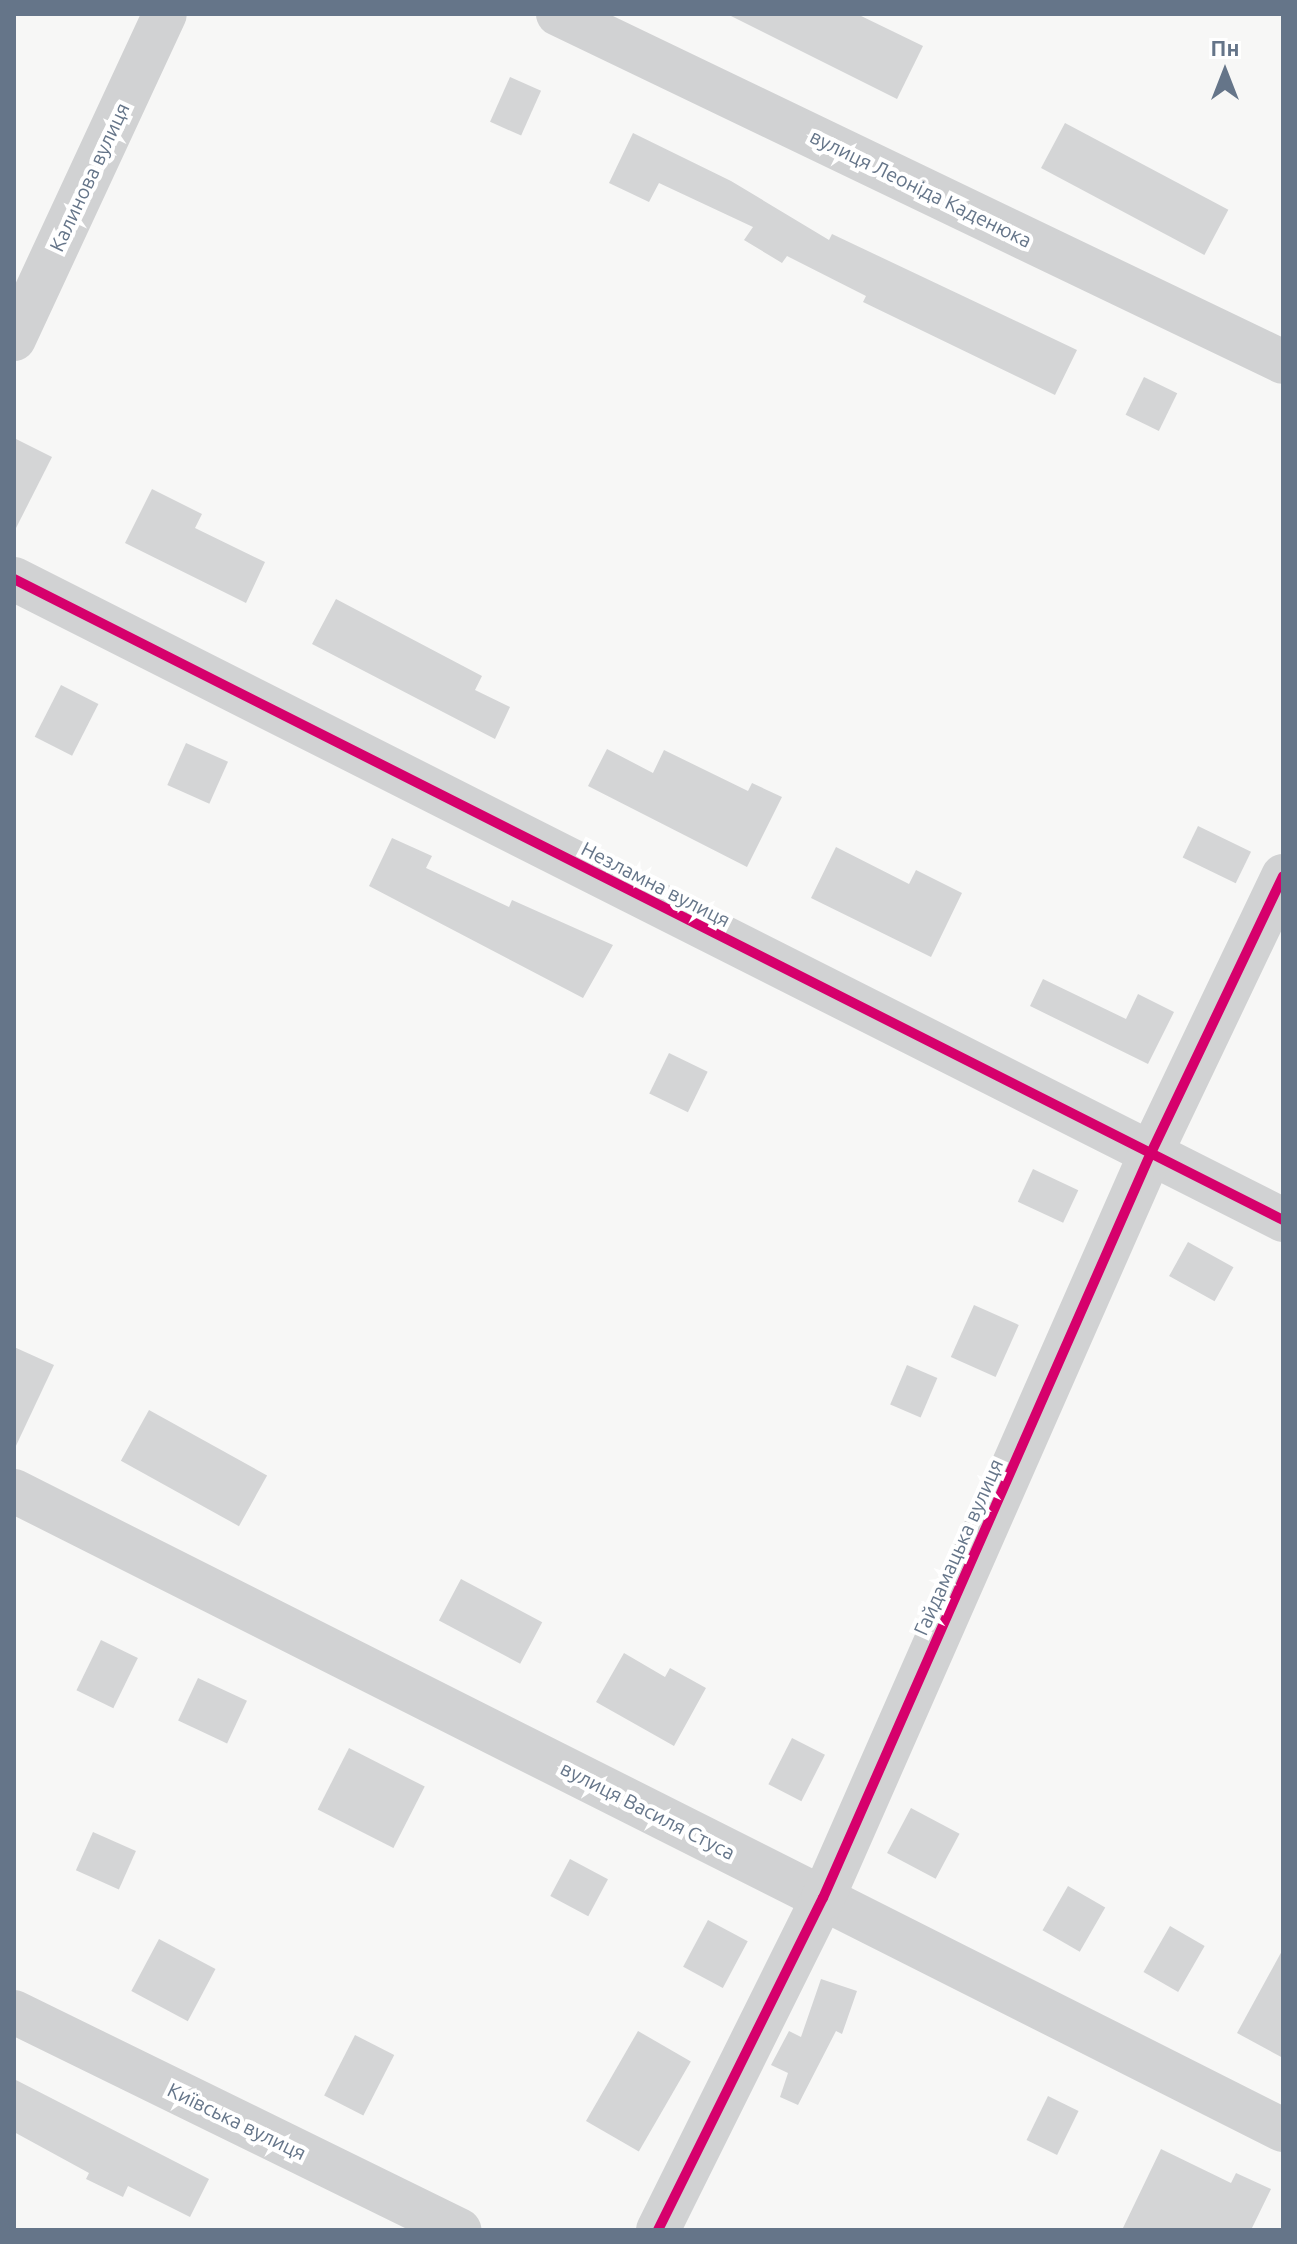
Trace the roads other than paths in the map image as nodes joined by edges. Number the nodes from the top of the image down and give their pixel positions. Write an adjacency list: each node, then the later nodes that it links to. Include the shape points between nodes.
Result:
1 (165, 14): 3 (street, Калинова вулиця)
2 (558, 14): 4 (street, вулиця Леоніда Каденюка)
3 (14, 339)
4 (1283, 362)
5 (14, 579): 7 (street, Незламна вулиця)
6 (1283, 876): 7 (street, Гайдамацька вулиця)
7 (1150, 1155): 8 (street, Незламна вулиця); 10 (street, Гайдамацька вулиця)
8 (1283, 1220)
9 (14, 1491): 10 (street, вулиця Василя Стуса)
10 (823, 1898): 12 (street, вулиця Василя Стуса); 14 (street, Гайдамацька вулиця)
11 (14, 2012): 13 (street, Київська вулиця)
12 (1283, 2130)
13 (459, 2230)
14 (658, 2230)

